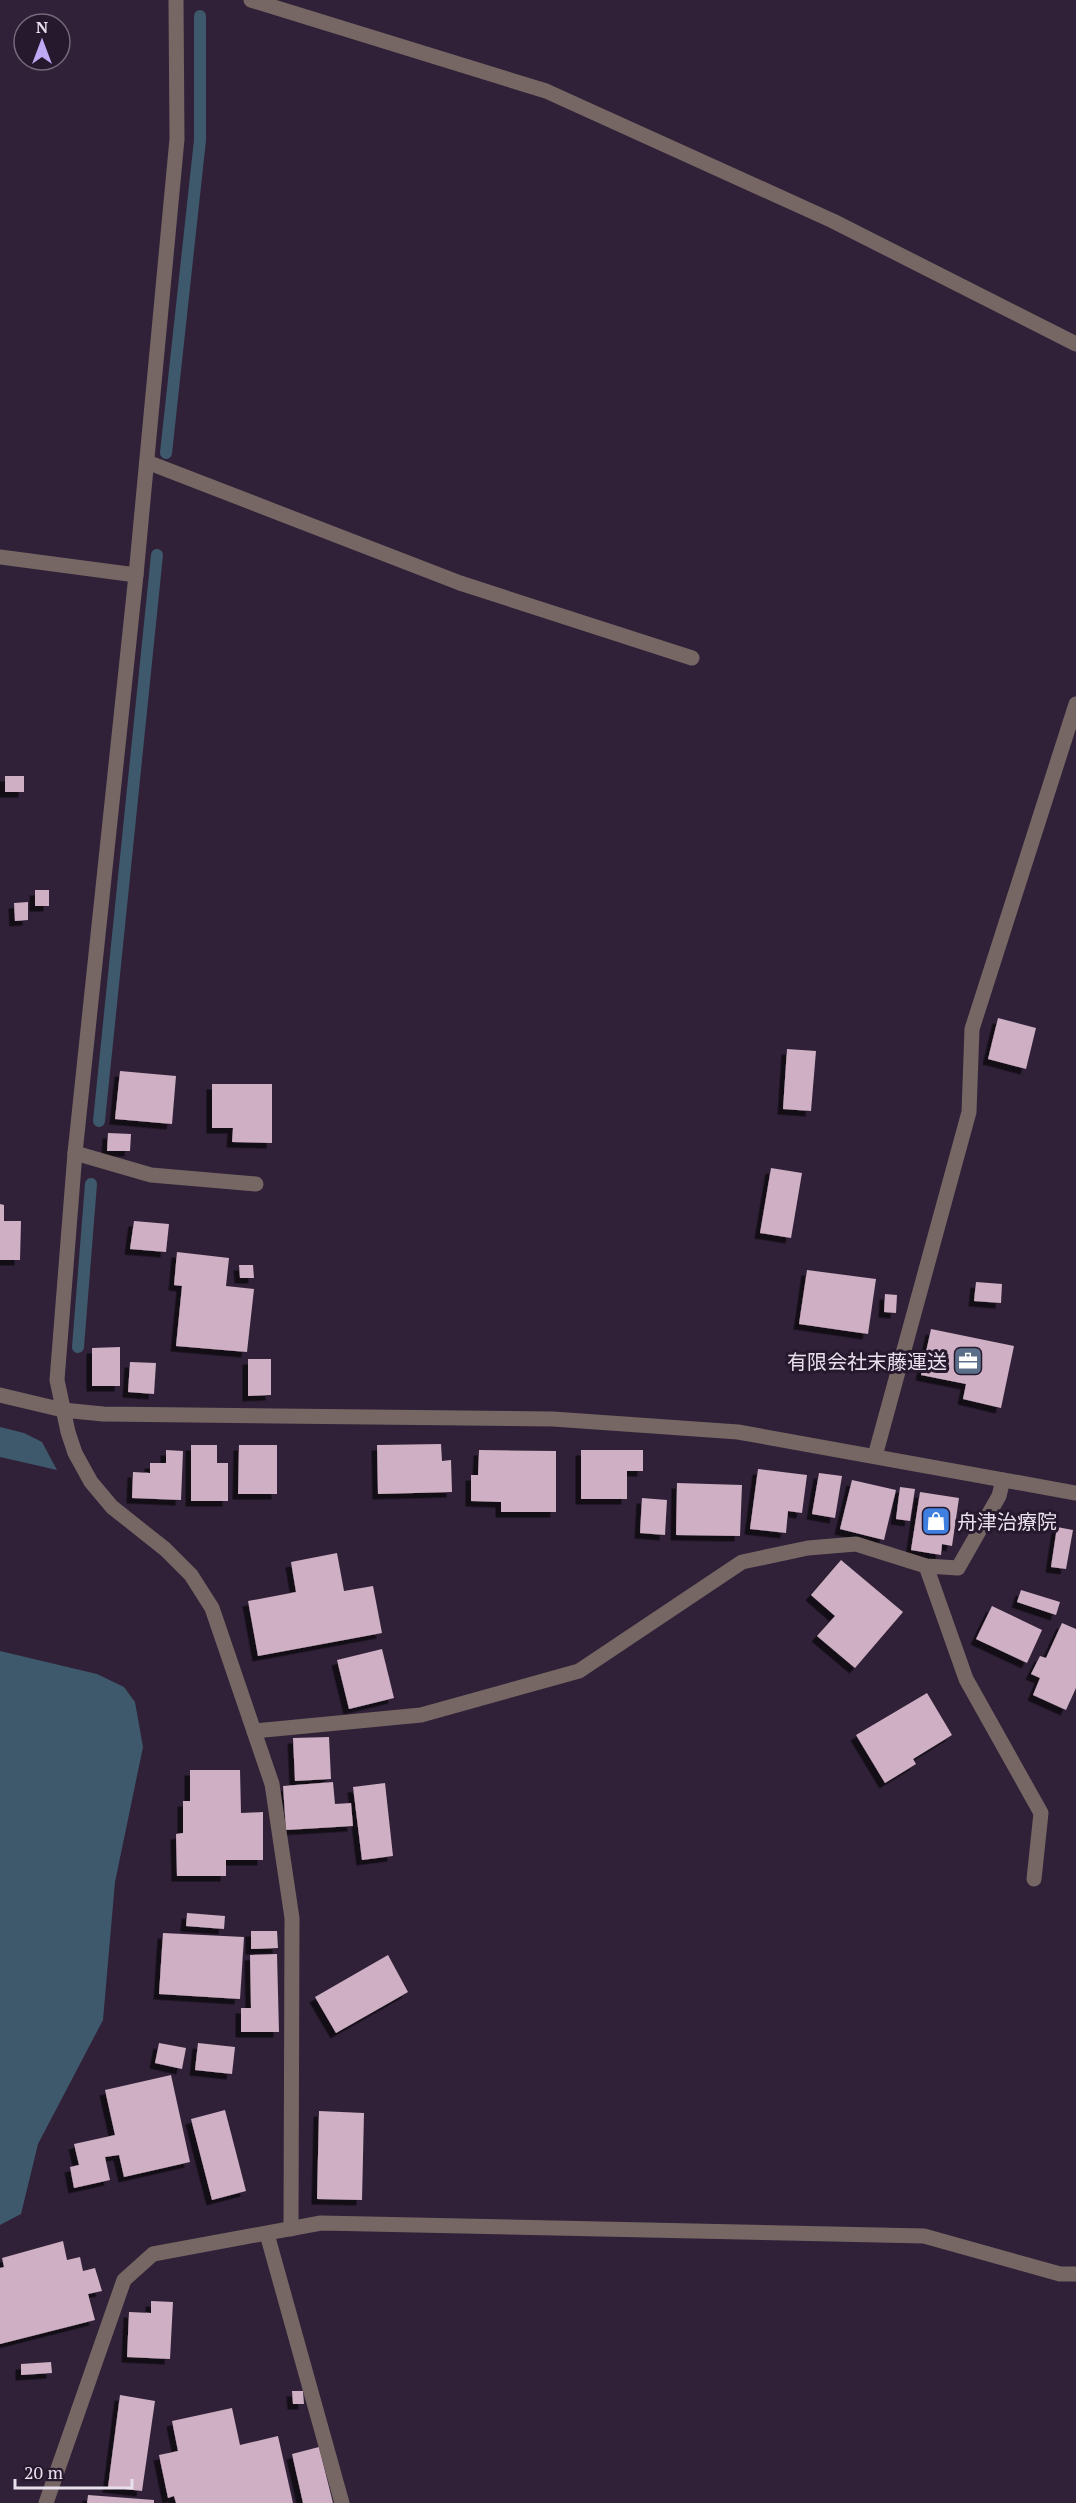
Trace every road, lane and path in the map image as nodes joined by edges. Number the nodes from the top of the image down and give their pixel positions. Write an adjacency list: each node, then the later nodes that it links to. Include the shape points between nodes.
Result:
1 (176, 0): 4 (street, via 177,139)
2 (251, 0): 3 (street, via 546,91 833,221)
3 (1076, 344)
4 (147, 462): 6 (street); 7 (street, via 460,583)
5 (0, 557): 6 (street)
6 (136, 576): 9 (street)
7 (692, 658)
8 (1076, 704): 13 (street, via 972,1029 969,1112)
9 (75, 1153): 10 (street, via 151,1175); 12 (street, via 57,1380)
10 (256, 1185)
11 (0, 1395): 12 (street)
12 (63, 1410): 13 (street, via 103,1414 554,1419 738,1432); 17 (street, via 75,1453 91,1482 112,1507 191,1575 212,1608)
13 (875, 1456): 14 (street)
14 (1003, 1480): 15 (street); 16 (street, via 999,1496 958,1568)
15 (1076, 1493)
16 (926, 1566): 17 (street, via 856,1544 808,1548 742,1562 579,1671 421,1714); 18 (street, via 966,1679 1041,1813)
17 (254, 1731): 19 (street, via 272,1784 292,1918)
18 (1034, 1879)
19 (291, 2229): 20 (street); 21 (street, via 321,2223 924,2236 1060,2274)
20 (267, 2234): 22 (street, via 153,2254 124,2280); 23 (street)
21 (1076, 2274)
22 (46, 2503)
23 (342, 2503)

